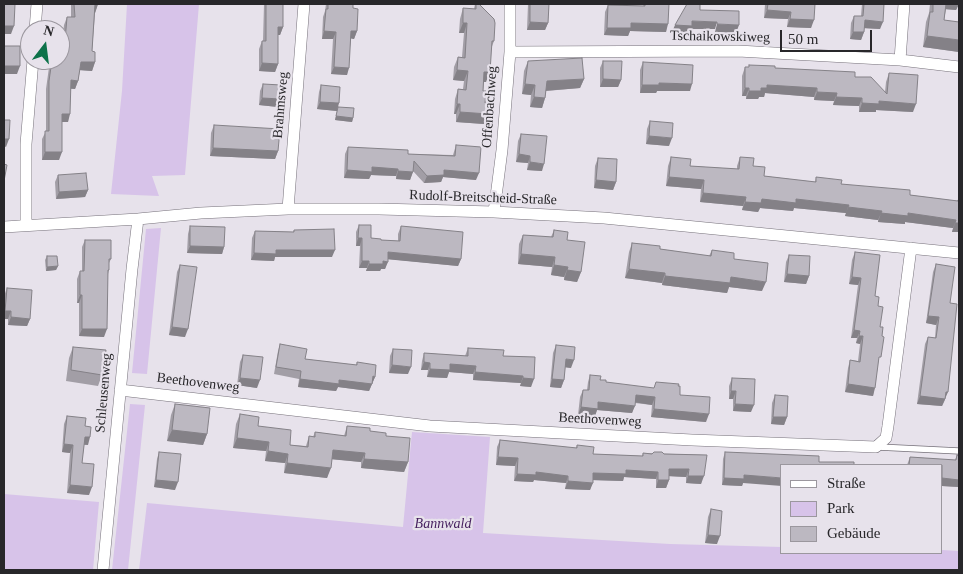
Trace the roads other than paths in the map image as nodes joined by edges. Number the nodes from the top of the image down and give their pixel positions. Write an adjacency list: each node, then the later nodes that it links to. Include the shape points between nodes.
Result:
1 (37, 4): 5 (street)
2 (304, 4): 10 (street, Brahmsweg)
3 (510, 4): 6 (street, Offenbachweg)
4 (904, 4): 7 (street)
5 (36, 20)
6 (510, 52): 7 (street, Tschaikowskiweg, via 738,51); 11 (street, Offenbachweg)
7 (900, 60): 8 (street, Tschaikowskiweg)
8 (959, 67)
9 (32, 70): 13 (street, via 26,144)
10 (288, 209): 11 (street, Rudolf-Breitscheid-Straße); 12 (street, Rudolf-Breitscheid-Straße)
11 (494, 212): 15 (street, Rudolf-Breitscheid-Straße, via 604,218)
12 (138, 219): 13 (street, Rudolf-Breitscheid-Straße); 17 (street, Schleusenweg)
13 (26, 225): 14 (street, Rudolf-Breitscheid-Straße)
14 (4, 227)
15 (911, 248): 16 (street, Rudolf-Breitscheid-Straße); 18 (street, via 886,438)
16 (959, 253)
17 (120, 390): 18 (street, Beethovenweg, via 430,426); 20 (street, Schleusenweg)
18 (876, 447): 19 (lane)
19 (959, 451)
20 (103, 570)

